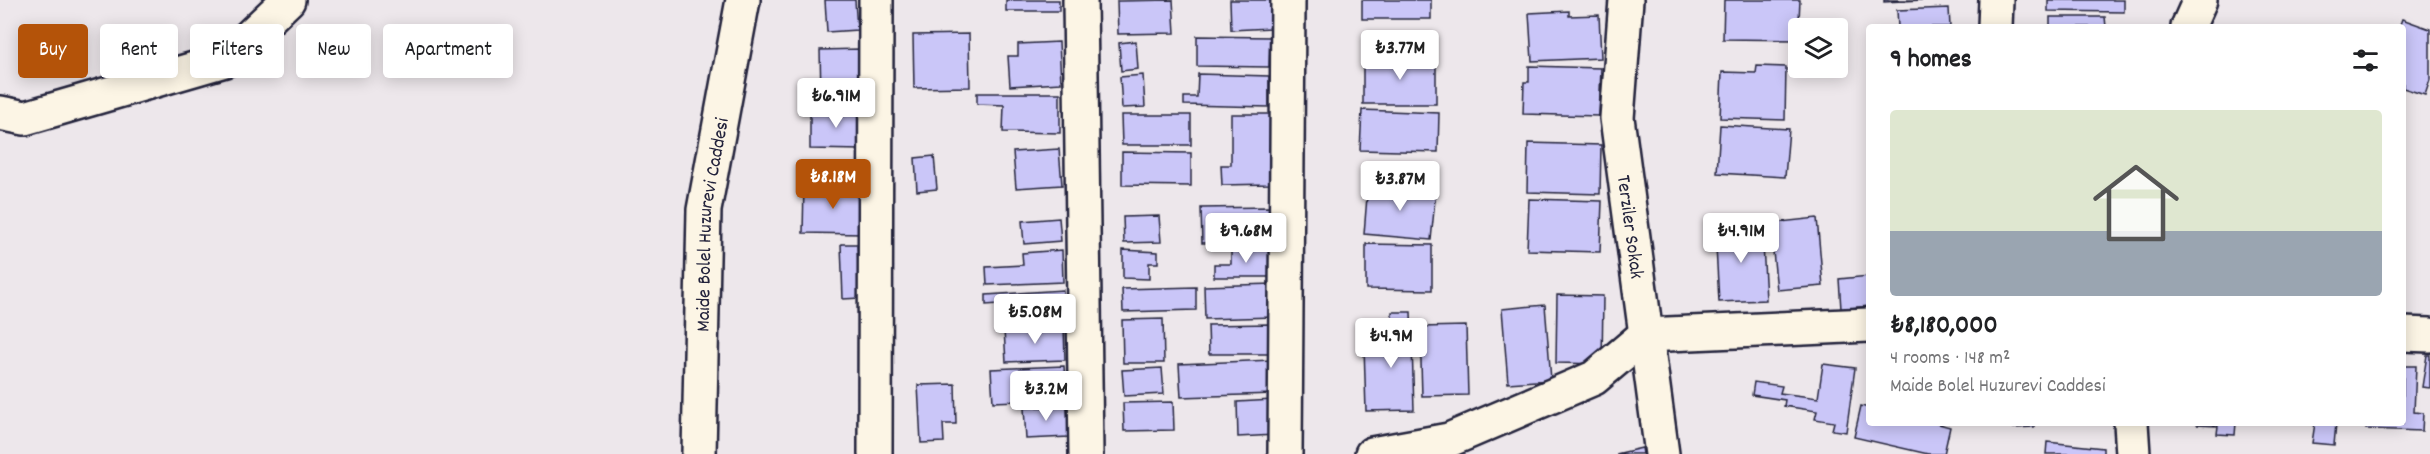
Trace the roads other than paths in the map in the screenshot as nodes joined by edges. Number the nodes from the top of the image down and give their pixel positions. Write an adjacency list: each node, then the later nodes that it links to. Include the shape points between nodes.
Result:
1 (288, 0): 11 (street, via 225,60 25,118)
2 (743, 0): 17 (street, Maide Bolel Huzurevi Caddesi, via 704,210)
3 (876, 0): 18 (street)
4 (1080, 0): 19 (street)
5 (1288, 0): 20 (street)
6 (1626, 0): 14 (street, Terziler Sokak, via 1617,118)
7 (1996, 0): 9 (street)
8 (2200, 0): 10 (street)
9 (1995, 24)
10 (2189, 24)
11 (0, 113)
12 (1866, 325): 14 (street)
13 (2406, 334): 15 (street)
14 (1645, 335): 21 (street, via 1594,378 1449,440); 22 (street, Terziler Sokak)
15 (2430, 335)
16 (2131, 426): 23 (street)
17 (699, 454)
18 (875, 454)
19 (1086, 454)
20 (1285, 454)
21 (1372, 454)
22 (1662, 454)
23 (2133, 454)

